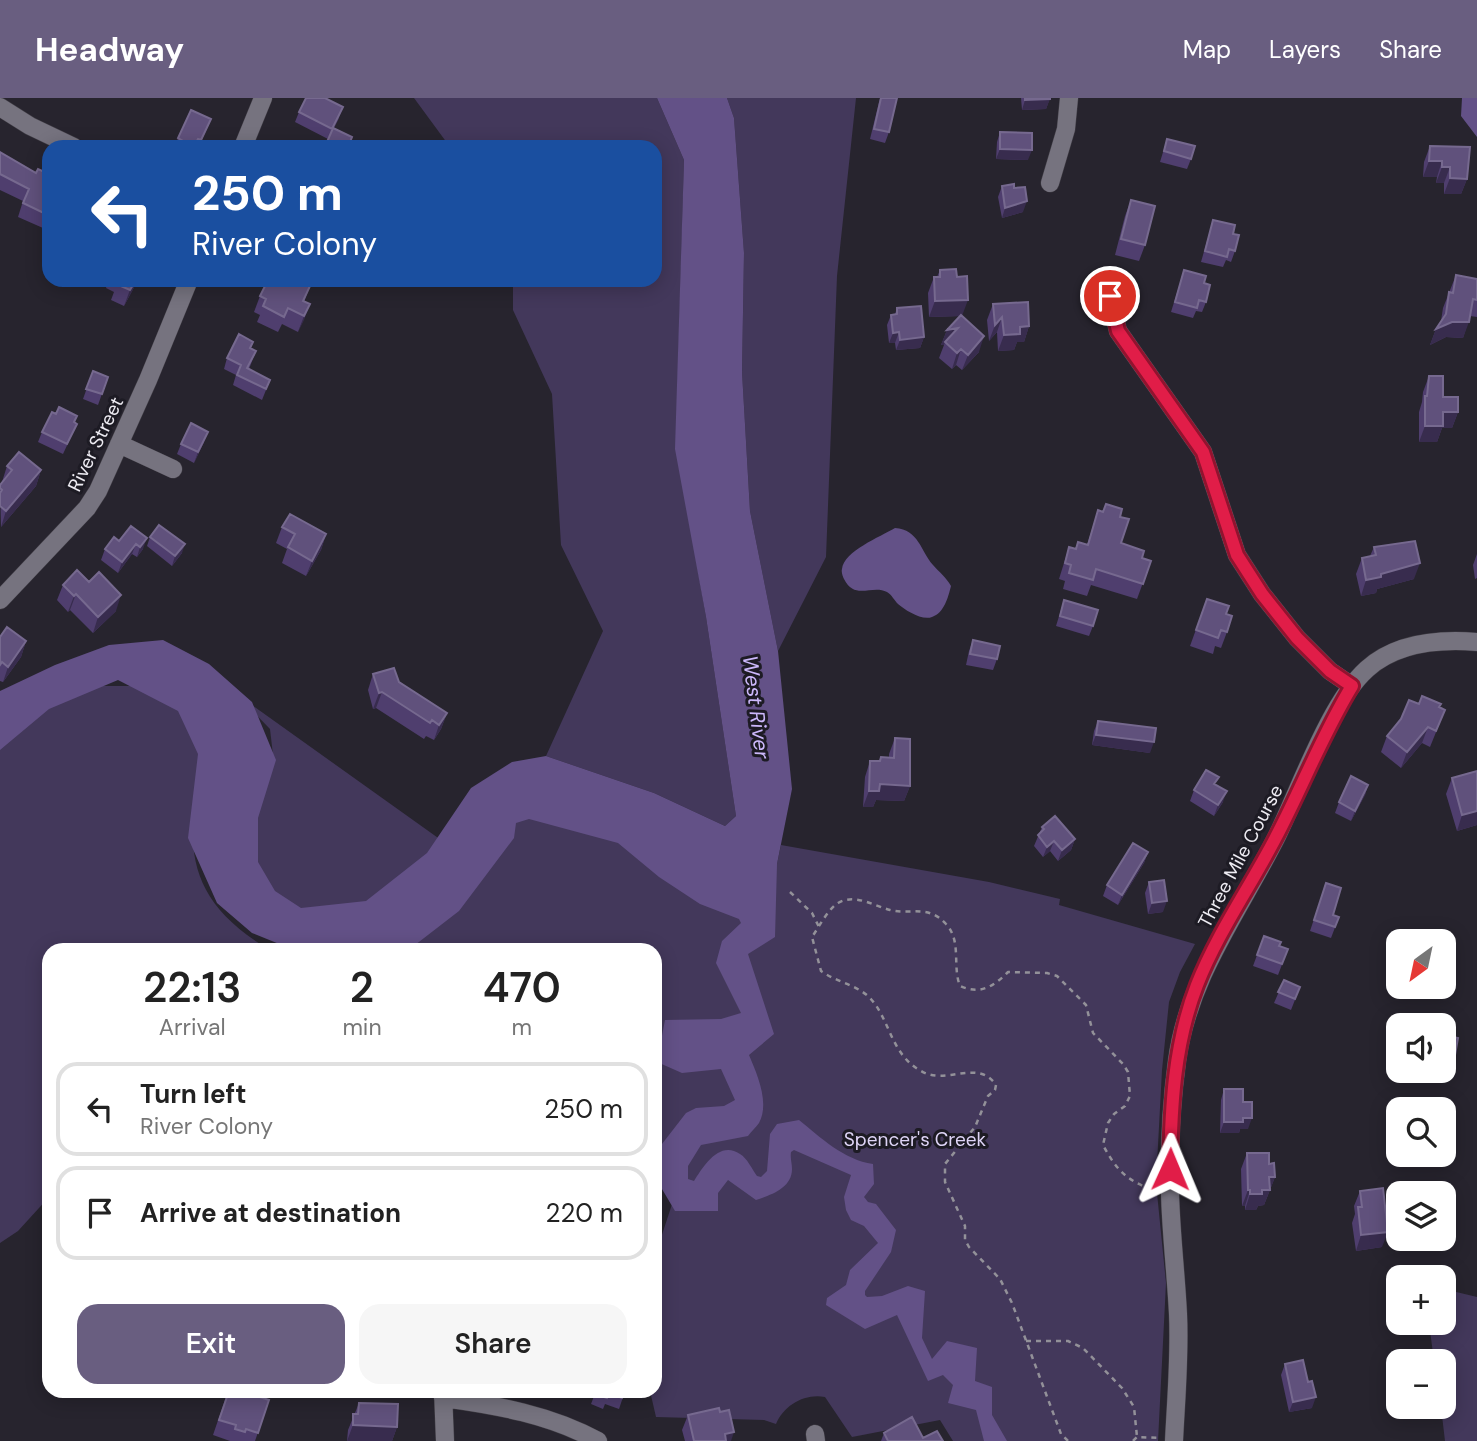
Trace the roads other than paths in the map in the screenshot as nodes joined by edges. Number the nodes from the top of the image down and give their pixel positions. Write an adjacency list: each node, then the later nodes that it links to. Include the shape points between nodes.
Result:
1 (263, 98): 5 (street)
2 (1069, 98): 6 (street, via 1066,129)
3 (0, 107): 4 (street)
4 (59, 140)
5 (246, 140)
6 (1050, 183)
7 (186, 287): 9 (street, River Street)
8 (1110, 296): 13 (street, via 1118,331 1203,452 1237,555 1297,638)
9 (119, 444): 10 (street); 11 (street, River Street, via 87,508)
10 (173, 469)
11 (0, 600)
12 (1477, 642): 13 (street, Three Mile Course, via 1436,642 1394,652 1366,670)
13 (1352, 686): 16 (street, Three Mile Course, via 1197,984 1183,1030 1171,1122 1170,1193 1178,1315)
14 (443, 1398): 17 (street)
15 (458, 1398): 18 (street, via 530,1414)
16 (1174, 1440)
17 (445, 1441)
18 (598, 1441)

